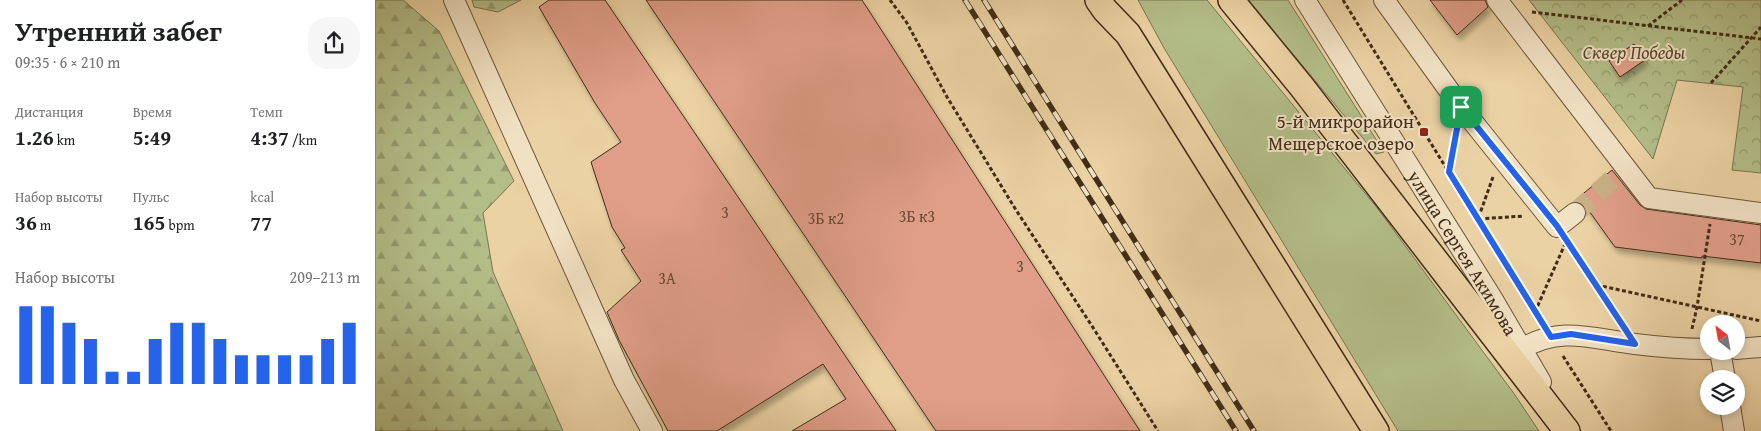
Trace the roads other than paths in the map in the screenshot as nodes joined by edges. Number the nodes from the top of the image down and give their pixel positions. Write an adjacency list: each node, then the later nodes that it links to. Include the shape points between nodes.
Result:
1 (453, 0): 16 (street, via 623,380)
2 (1098, 0): 8 (main road)
3 (1112, 0): 8 (main road)
4 (1231, 0): 18 (main road)
5 (1305, 0): 13 (street, улица Сергея Акимова)
6 (1384, 0): 9 (street, via 1461,107 1557,226)
7 (1501, 5): 10 (street, via 1649,198)
8 (1128, 34): 17 (main road)
9 (1575, 213)
10 (1761, 213)
11 (1761, 347): 12 (street)
12 (1745, 348)
13 (1521, 349): 14 (street, via 1535,341 1571,334 1635,344); 18 (street, улица Сергея Акимова)
14 (1700, 349)
15 (1731, 415): 19 (street)
16 (653, 431)
17 (1376, 431)
18 (1569, 431)
19 (1734, 431)

